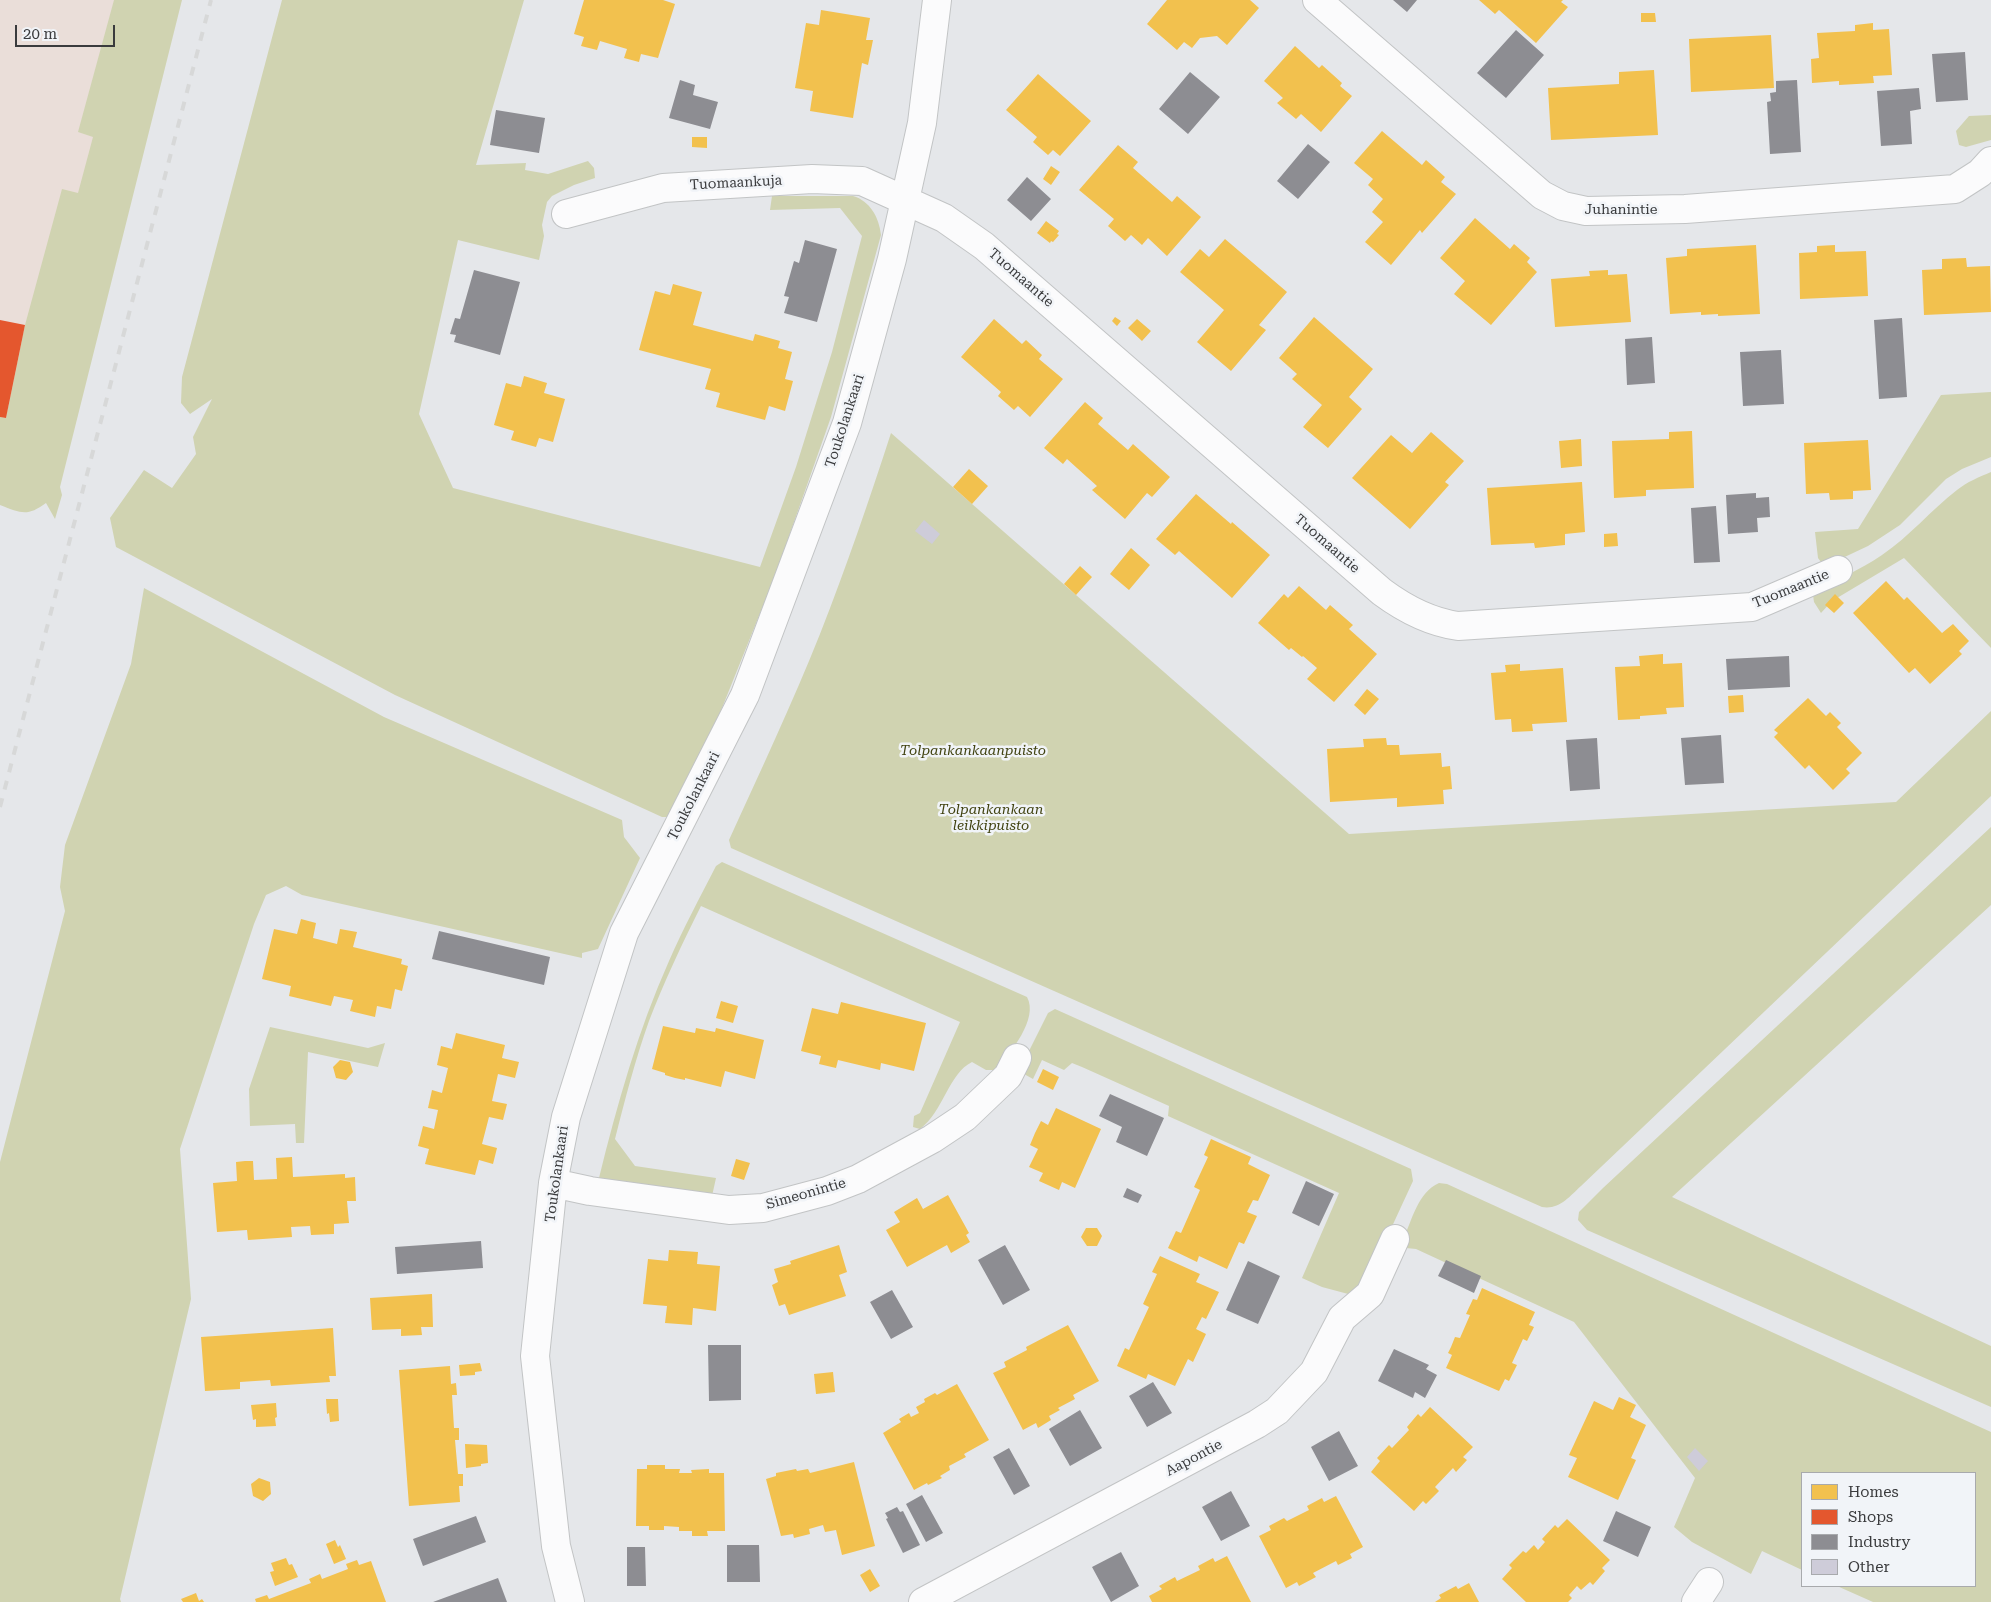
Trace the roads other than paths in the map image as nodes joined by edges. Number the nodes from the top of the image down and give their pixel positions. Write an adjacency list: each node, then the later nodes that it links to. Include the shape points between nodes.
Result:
1 (937, 0): 4 (street, Toukolankaari, via 922,123)
2 (1317, 0): 3 (street, Juhanintie, via 1542,195 1563,206 1586,211 1685,209 1954,189)
3 (1991, 162)
4 (906, 200): 5 (street, Tuomaankuja, via 862,181 812,179 663,188); 6 (street, Tuomaantie, via 944,218 984,246 1382,592 1416,614 1458,626 1752,607); 8 (street, Toukolankaari, via 847,423 745,695 624,933 566,1117)
5 (566, 214)
6 (1838, 570)
7 (1017, 1058): 8 (street, Simeonintie, via 1008,1076 965,1117 858,1179 827,1191 763,1208 729,1210)
8 (553, 1183): 10 (street, Toukolankaari, via 534,1356 556,1546)
9 (1396, 1239): 11 (street, Aapontie, via 1370,1294 1342,1318 1314,1372 1277,1411)
10 (570, 1602)
11 (924, 1602)

